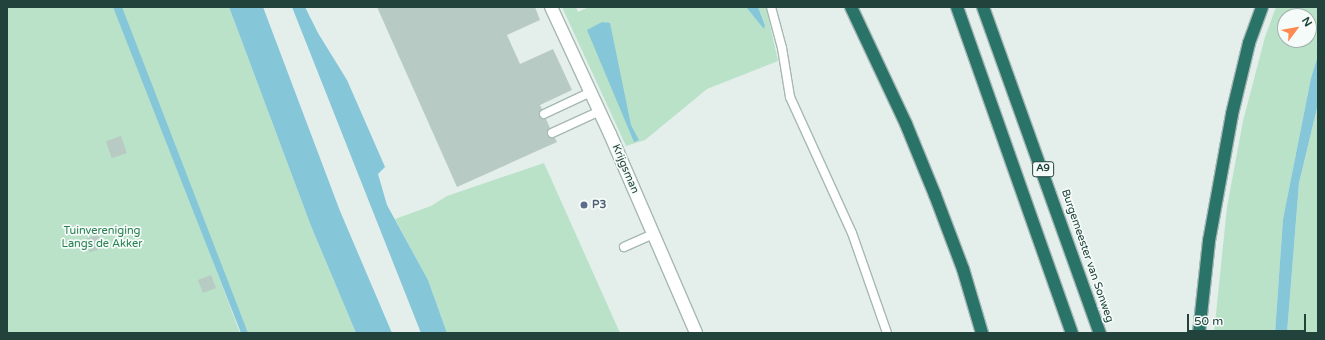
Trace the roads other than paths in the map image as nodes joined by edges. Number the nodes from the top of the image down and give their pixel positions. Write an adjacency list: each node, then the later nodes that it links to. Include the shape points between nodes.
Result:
1 (552, 7): 7 (street, Krijgsman)
2 (772, 7): 14 (lane, via 790,98 852,233)
3 (852, 7): 15 (highway, via 906,124 935,195 963,269)
4 (957, 7): 16 (highway, A9)
5 (983, 7): 17 (highway, Burgemeester van Sonweg / A9)
6 (1262, 7): 18 (highway, via 1232,114 1209,241)
7 (591, 92): 8 (street, Krijgsman); 9 (lane)
8 (600, 111): 10 (lane); 11 (street, Krijgsman)
9 (544, 114)
10 (552, 133)
11 (653, 234): 12 (lane); 13 (street, Krijgsman)
12 (624, 247)
13 (696, 333)
14 (887, 333)
15 (982, 333)
16 (1072, 333)
17 (1100, 333)
18 (1199, 333)

